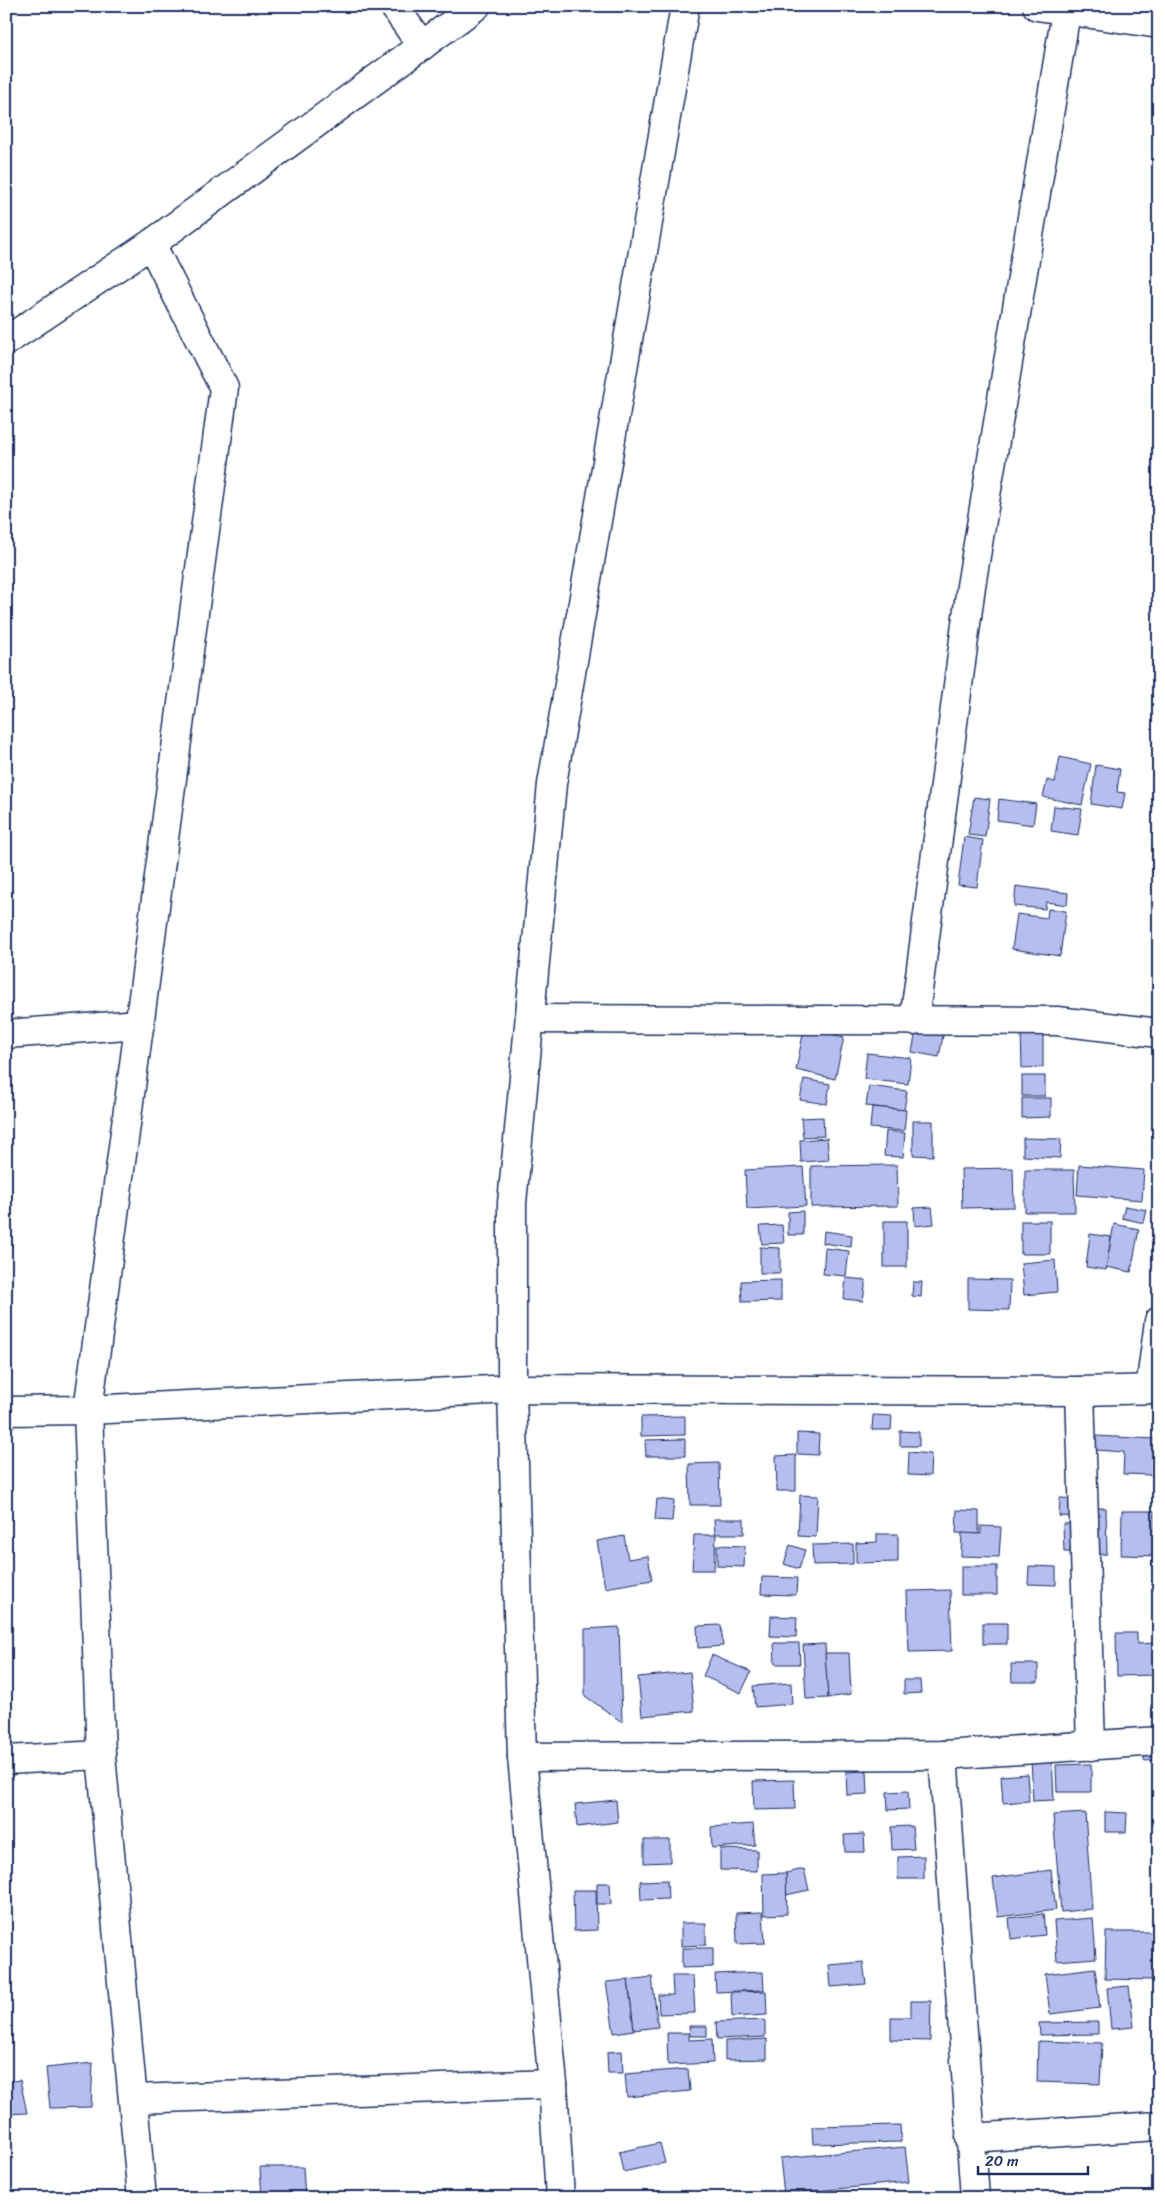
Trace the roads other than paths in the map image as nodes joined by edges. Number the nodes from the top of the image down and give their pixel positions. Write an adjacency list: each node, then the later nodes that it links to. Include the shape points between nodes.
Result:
1 (394, 6): 7 (street)
2 (476, 6): 7 (street)
3 (685, 6): 10 (street, via 552,784)
4 (1037, 6): 5 (street)
5 (1067, 8): 6 (street); 11 (street, via 971,586)
6 (1159, 24)
7 (422, 46): 8 (street)
8 (151, 244): 9 (street); 12 (street, via 224,388)
9 (6, 341)
10 (530, 1019): 11 (street); 16 (street, via 512,1203)
11 (914, 1022): 13 (street, via 1057,1021)
12 (140, 1024): 14 (street); 19 (street)
13 (1159, 1033)
14 (6, 1034)
15 (1159, 1320): 17 (street)
16 (512, 1389): 18 (street); 19 (street); 25 (street)
17 (1154, 1389): 18 (street)
18 (1080, 1391): 22 (street)
19 (88, 1410): 20 (street); 23 (street)
20 (6, 1411)
21 (1159, 1740): 22 (street)
22 (1091, 1746): 24 (street)
23 (101, 1755): 26 (street); 28 (street)
24 (943, 1755): 25 (street); 30 (street)
25 (522, 1757): 27 (street)
26 (6, 1760)
27 (553, 2084): 28 (street); 32 (street)
28 (134, 2099): 31 (street)
29 (1159, 2126): 30 (street)
30 (970, 2138): 33 (street)
31 (142, 2198)
32 (560, 2198)
33 (975, 2198)

